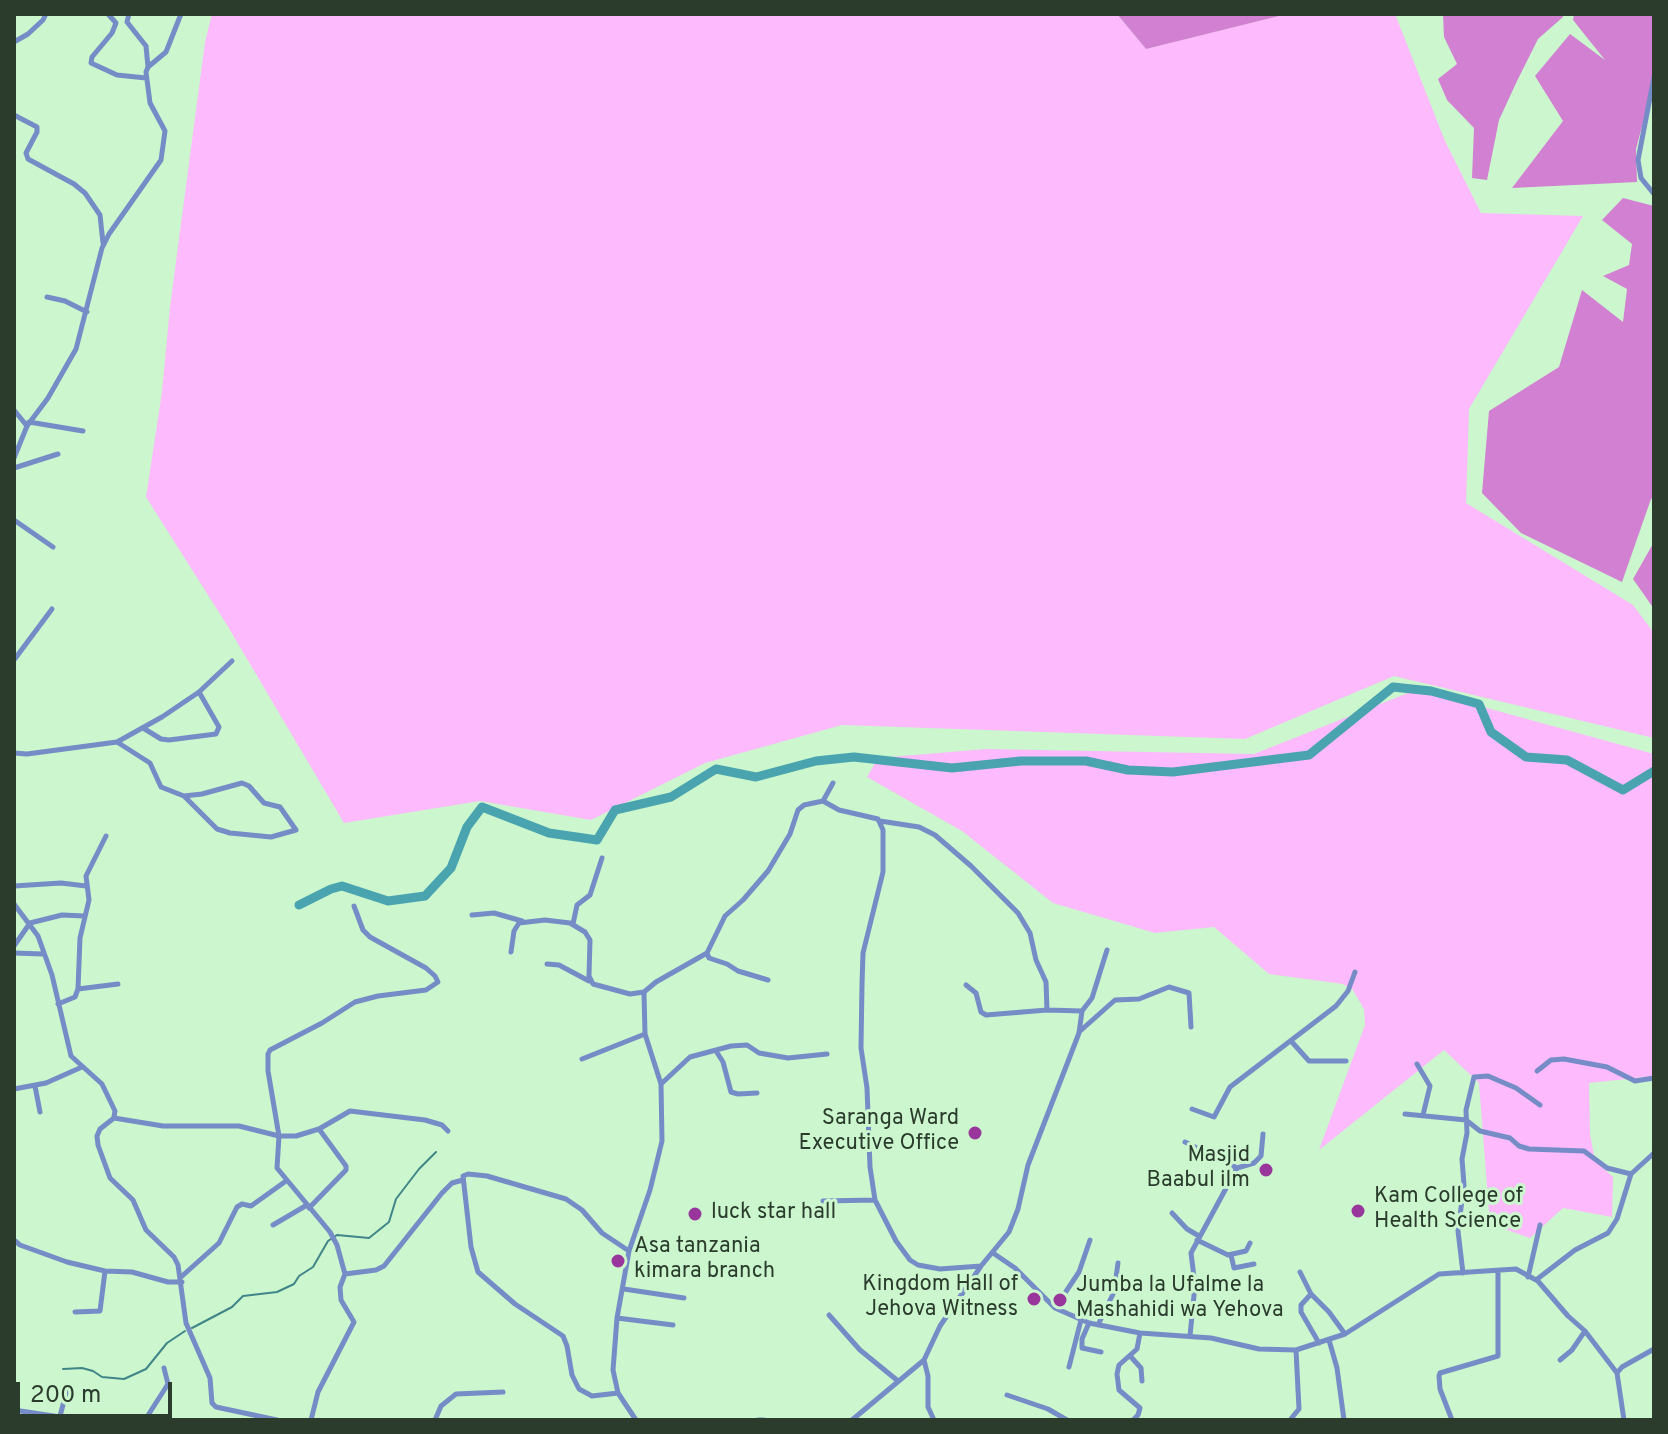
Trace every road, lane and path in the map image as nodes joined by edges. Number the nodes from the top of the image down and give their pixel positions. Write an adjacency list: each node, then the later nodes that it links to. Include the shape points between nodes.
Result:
1 (46, 14): 5 (street)
2 (108, 14): 8 (street, via 116,23 91,63 117,75)
3 (129, 14): 6 (street, via 127,22 146,46)
4 (181, 14): 6 (street, via 166,52)
5 (14, 42)
6 (148, 67): 8 (street)
7 (1654, 77): 10 (street, via 1638,160 1641,178)
8 (146, 78): 11 (street, via 150,103 165,131 161,160)
9 (14, 115): 11 (street, via 37,127 28,159 74,184 100,215)
10 (1654, 194)
11 (102, 248): 13 (street)
12 (47, 297): 13 (street)
13 (87, 313): 15 (street, via 72,357)
14 (14, 410): 15 (street)
15 (28, 424): 16 (street); 18 (street)
16 (83, 431)
17 (58, 454): 19 (street)
18 (14, 458)
19 (14, 468)
20 (14, 520): 21 (street)
21 (53, 547)
22 (52, 609): 23 (street)
23 (14, 660)
24 (232, 661): 25 (street)
25 (199, 692): 26 (street); 26 (street, via 219,727 216,734 169,740)
26 (143, 728): 27 (street)
27 (117, 742): 28 (street); 30 (street, via 150,763 161,787)
28 (14, 753)
29 (833, 783): 31 (street)
30 (184, 796): 30 (street, via 217,829 230,833 271,837 296,830 280,807 264,803 242,783)
31 (823, 801): 32 (street); 48 (street, via 798,810 768,871 725,916)
32 (880, 821): 59 (street, via 935,835 1018,913 1046,982); 94 (street, via 884,862 863,953 861,1048)
33 (106, 836): 36 (street)
34 (602, 858): 43 (street, via 589,898 577,905)
35 (14, 886): 36 (street)
36 (86, 886): 40 (street)
37 (14, 905): 42 (street)
38 (354, 906): 87 (street, via 370,937 426,968 438,982 426,990 355,1002 270,1050 267,1060)
39 (472, 915): 41 (street, via 494,913)
40 (84, 917): 42 (street, via 62,915); 56 (street)
41 (527, 922): 43 (street); 46 (street, via 515,928)
42 (30, 923): 44 (street); 49 (street)
43 (573, 924): 53 (street, via 590,940)
44 (14, 946)
45 (1107, 950): 60 (street, via 1092,998)
46 (511, 952)
47 (14, 953): 49 (street)
48 (707, 953): 52 (street); 57 (street)
49 (43, 954): 58 (street)
50 (547, 964): 53 (street)
51 (1355, 972): 64 (street, via 1336,1006)
52 (768, 980)
53 (590, 981): 57 (street, via 607,990)
54 (118, 984): 56 (street)
55 (966, 985): 59 (street, via 976,993 984,1014)
56 (78, 989): 58 (street, via 75,997)
57 (644, 992): 63 (street)
58 (58, 1004): 70 (street, via 71,1056)
59 (1047, 1010): 60 (street)
60 (1082, 1011): 62 (street)
61 (1191, 1027): 62 (street, via 1189,993 1169,987 1139,999 1112,1001)
62 (1079, 1033): 105 (street, via 1028,1165 1018,1209)
63 (645, 1034): 67 (street); 73 (street)
64 (1291, 1041): 68 (street, via 1309,1061); 78 (street, via 1230,1087 1214,1117)
65 (716, 1051): 66 (street, via 744,1045 788,1058); 73 (street, via 690,1057); 76 (street, via 731,1092)
66 (827, 1054)
67 (582, 1059)
68 (1346, 1061)
69 (1417, 1064): 81 (street, via 1430,1086)
70 (82, 1067): 74 (street); 82 (street, via 102,1084)
71 (1537, 1071): 72 (street, via 1551,1060 1564,1059 1616,1070 1635,1081)
72 (1654, 1078)
73 (661, 1084): 104 (street, via 661,1145)
74 (35, 1086): 75 (street); 79 (street)
75 (14, 1089)
76 (757, 1093)
77 (1540, 1105): 83 (street, via 1502,1081 1479,1075 1468,1097)
78 (1192, 1109)
79 (40, 1112)
80 (1405, 1114): 81 (street)
81 (1423, 1115): 83 (street)
82 (114, 1118): 87 (street, via 163,1126 239,1126); 116 (street, via 97,1136 110,1178 138,1207 146,1230 174,1257)
83 (1466, 1120): 91 (street, via 1519,1146 1584,1151 1607,1168); 113 (street, via 1458,1231)
84 (319, 1129): 85 (street, via 350,1111 425,1120); 87 (street); 96 (street, via 346,1170)
85 (448, 1131)
86 (1263, 1134): 90 (street, via 1259,1159)
87 (279, 1136): 93 (street, via 277,1168)
88 (1185, 1142): 90 (street)
89 (1654, 1153): 91 (street)
90 (1237, 1168): 100 (street)
91 (1631, 1174): 117 (street, via 1608,1233)
92 (463, 1180): 104 (street, via 478,1174 560,1196); 114 (street, via 442,1193 384,1266); 148 (street, via 478,1272 563,1336 579,1389 592,1396)
93 (286, 1181): 96 (street); 116 (street, via 251,1206 240,1205 219,1243)
94 (875, 1200): 95 (street); 109 (street, via 904,1253 918,1265)
95 (823, 1201)
96 (308, 1206): 98 (street); 114 (street, via 330,1232)
97 (1172, 1213): 100 (street)
98 (273, 1225)
99 (1540, 1225): 115 (street)
100 (1198, 1238): 106 (street); 132 (street, via 1191,1253 1195,1285)
101 (14, 1240): 110 (street, via 54,1258)
102 (1090, 1240): 121 (street, via 1079,1272)
103 (1250, 1243): 106 (street, via 1246,1251)
104 (629, 1251): 118 (street)
105 (993, 1253): 109 (street); 121 (street, via 1007,1260)
106 (1231, 1255): 108 (street, via 1234,1268)
107 (1118, 1263): 128 (street, via 1114,1292)
108 (1254, 1264)
109 (981, 1266): 139 (street)
110 (105, 1271): 116 (street); 122 (street, via 100,1311)
111 (1300, 1272): 119 (street)
112 (1498, 1272): 113 (street); 115 (street, via 1516,1269); 164 (street, via 1499,1355 1440,1373)
113 (1463, 1273): 131 (street, via 1435,1276)
114 (345, 1274): 155 (street, via 341,1300 354,1322 318,1392)
115 (1528, 1277): 117 (street)
116 (181, 1280): 154 (street, via 186,1323 210,1378 214,1406)
117 (1536, 1280): 129 (street)
118 (624, 1289): 120 (street); 124 (street)
119 (1311, 1294): 131 (street); 134 (street, via 1300,1309)
120 (684, 1298)
121 (1055, 1308): 125 (street)
122 (75, 1312)
123 (829, 1315): 144 (street)
124 (617, 1318): 127 (street); 148 (street, via 613,1370)
125 (1081, 1320): 126 (street); 141 (street)
126 (1089, 1323): 128 (street); 137 (street, via 1082,1348)
127 (673, 1325)
128 (1098, 1325): 130 (street)
129 (1585, 1331): 140 (street); 143 (street)
130 (1140, 1333): 132 (street); 138 (street)
131 (1345, 1334): 133 (street)
132 (1190, 1336): 136 (street)
133 (1329, 1340): 134 (street); 163 (street)
134 (1319, 1344): 136 (street)
135 (1654, 1349): 143 (street)
136 (1296, 1350): 162 (street, via 1299,1409)
137 (1101, 1352)
138 (1131, 1357): 145 (street, via 1141,1368); 161 (street, via 1119,1365 1117,1379 1119,1390 1140,1408)
139 (924, 1360): 144 (street); 159 (street)
140 (1560, 1360)
141 (1069, 1367)
142 (164, 1368): 153 (street, via 168,1384)
143 (1617, 1373): 165 (street)
144 (898, 1381): 158 (street)
145 (1142, 1381)
146 (67, 1390): 151 (street)
147 (503, 1392): 156 (street, via 456,1394 441,1406)
148 (618, 1393): 157 (street)
149 (1007, 1395): 160 (street)
150 (14, 1410): 151 (street)
151 (59, 1417): 152 (street)
152 (80, 1420)
153 (145, 1420)
154 (277, 1420)
155 (311, 1420)
156 (435, 1420)
157 (635, 1420)
158 (852, 1420)
159 (934, 1420)
160 (1067, 1420)
161 (1133, 1420)
162 (1290, 1420)
163 (1344, 1420)
164 (1452, 1420)
165 (1624, 1420)

